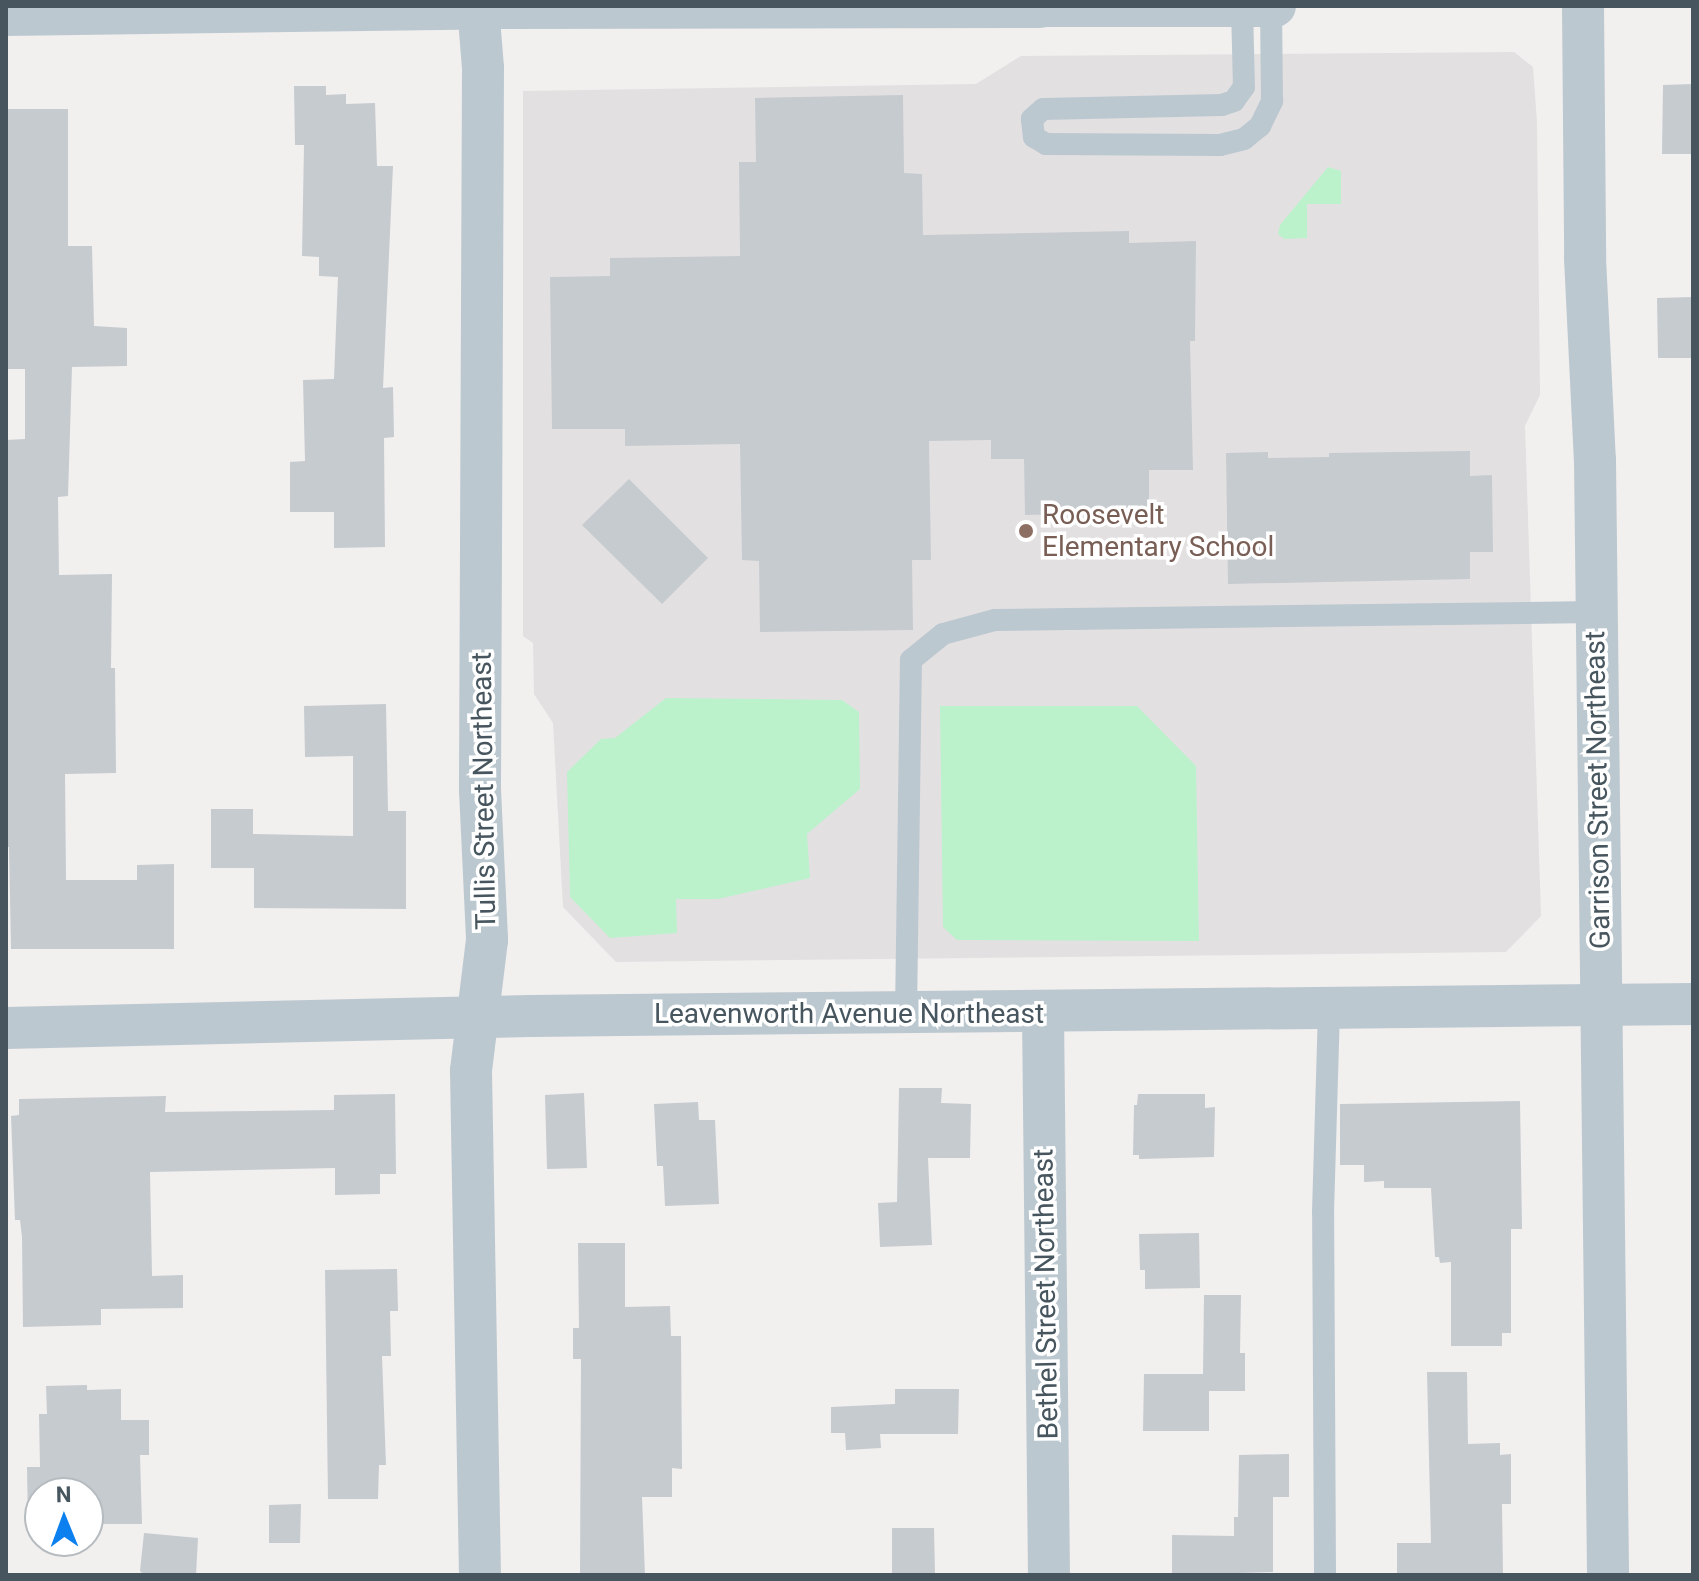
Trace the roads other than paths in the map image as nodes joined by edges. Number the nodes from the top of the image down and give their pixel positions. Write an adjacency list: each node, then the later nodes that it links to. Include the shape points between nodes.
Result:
1 (478, 6): 2 (street); 6 (street); 13 (street, Tullis Street Northeast, via 483,68 480,790 487,940)
2 (1040, 6): 5 (street)
3 (1273, 6): 5 (street); 5 (lane, via 1272,101 1260,126 1244,139 1220,145 1062,144 1041,143 1034,137 1032,119 1043,109 1234,101 1244,87)
4 (1583, 6): 7 (street, Garrison Street Northeast)
5 (1242, 7)
6 (6, 14)
7 (1595, 612): 8 (street, Garrison Street Northeast); 12 (lane, via 995,620 943,634 911,660)
8 (1601, 1004): 9 (street, Leavenworth Avenue Northeast); 10 (street, Leavenworth Avenue Northeast); 18 (street, Garrison Street Northeast)
9 (1693, 1004)
10 (1329, 1006): 11 (street, Leavenworth Avenue Northeast); 17 (lane, via 1323,1212)
11 (1043, 1013): 12 (street, Leavenworth Avenue Northeast); 16 (street, Bethel Street Northeast)
12 (906, 1014): 13 (street, Leavenworth Avenue Northeast)
13 (476, 1017): 14 (street, Leavenworth Avenue Northeast); 15 (street, Tullis Street Northeast, via 471,1071)
14 (6, 1028)
15 (480, 1575)
16 (1049, 1575)
17 (1325, 1575)
18 (1608, 1575)

